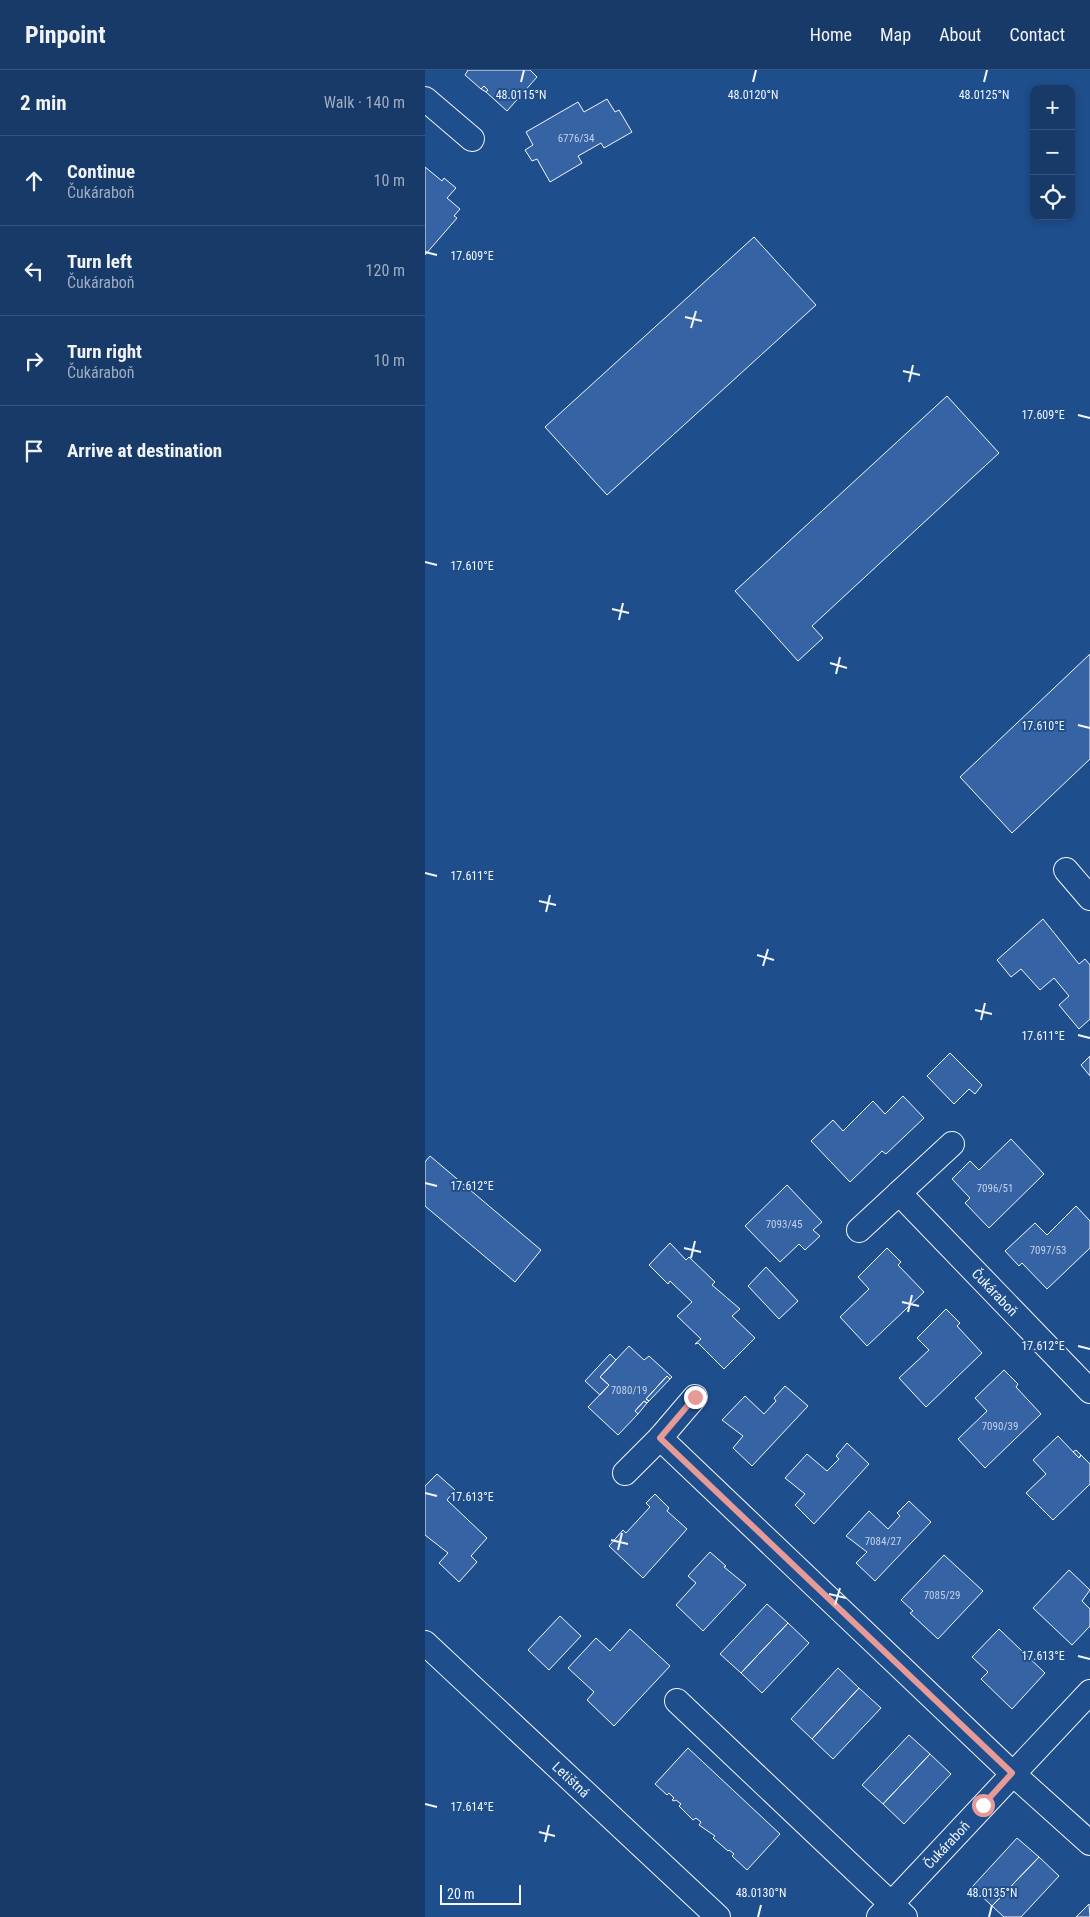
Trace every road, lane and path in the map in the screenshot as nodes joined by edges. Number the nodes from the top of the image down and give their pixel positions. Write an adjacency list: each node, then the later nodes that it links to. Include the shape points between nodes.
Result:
1 (425, 99): 2 (street)
2 (473, 139)
3 (1066, 870): 4 (street)
4 (1090, 898)
5 (952, 1144): 6 (street)
6 (899, 1193): 7 (street); 8 (street, Čukáraboň)
7 (859, 1230)
8 (1090, 1391)
9 (695, 1397): 10 (street)
10 (660, 1438): 11 (street); 15 (street)
11 (625, 1473)
12 (425, 1643): 18 (street, Letištná)
13 (1090, 1692): 15 (street, Čukáraboň)
14 (677, 1701): 17 (street)
15 (1012, 1773): 16 (street); 17 (street, Čukáraboň)
16 (1090, 1843)
17 (892, 1913)
18 (718, 1917)

